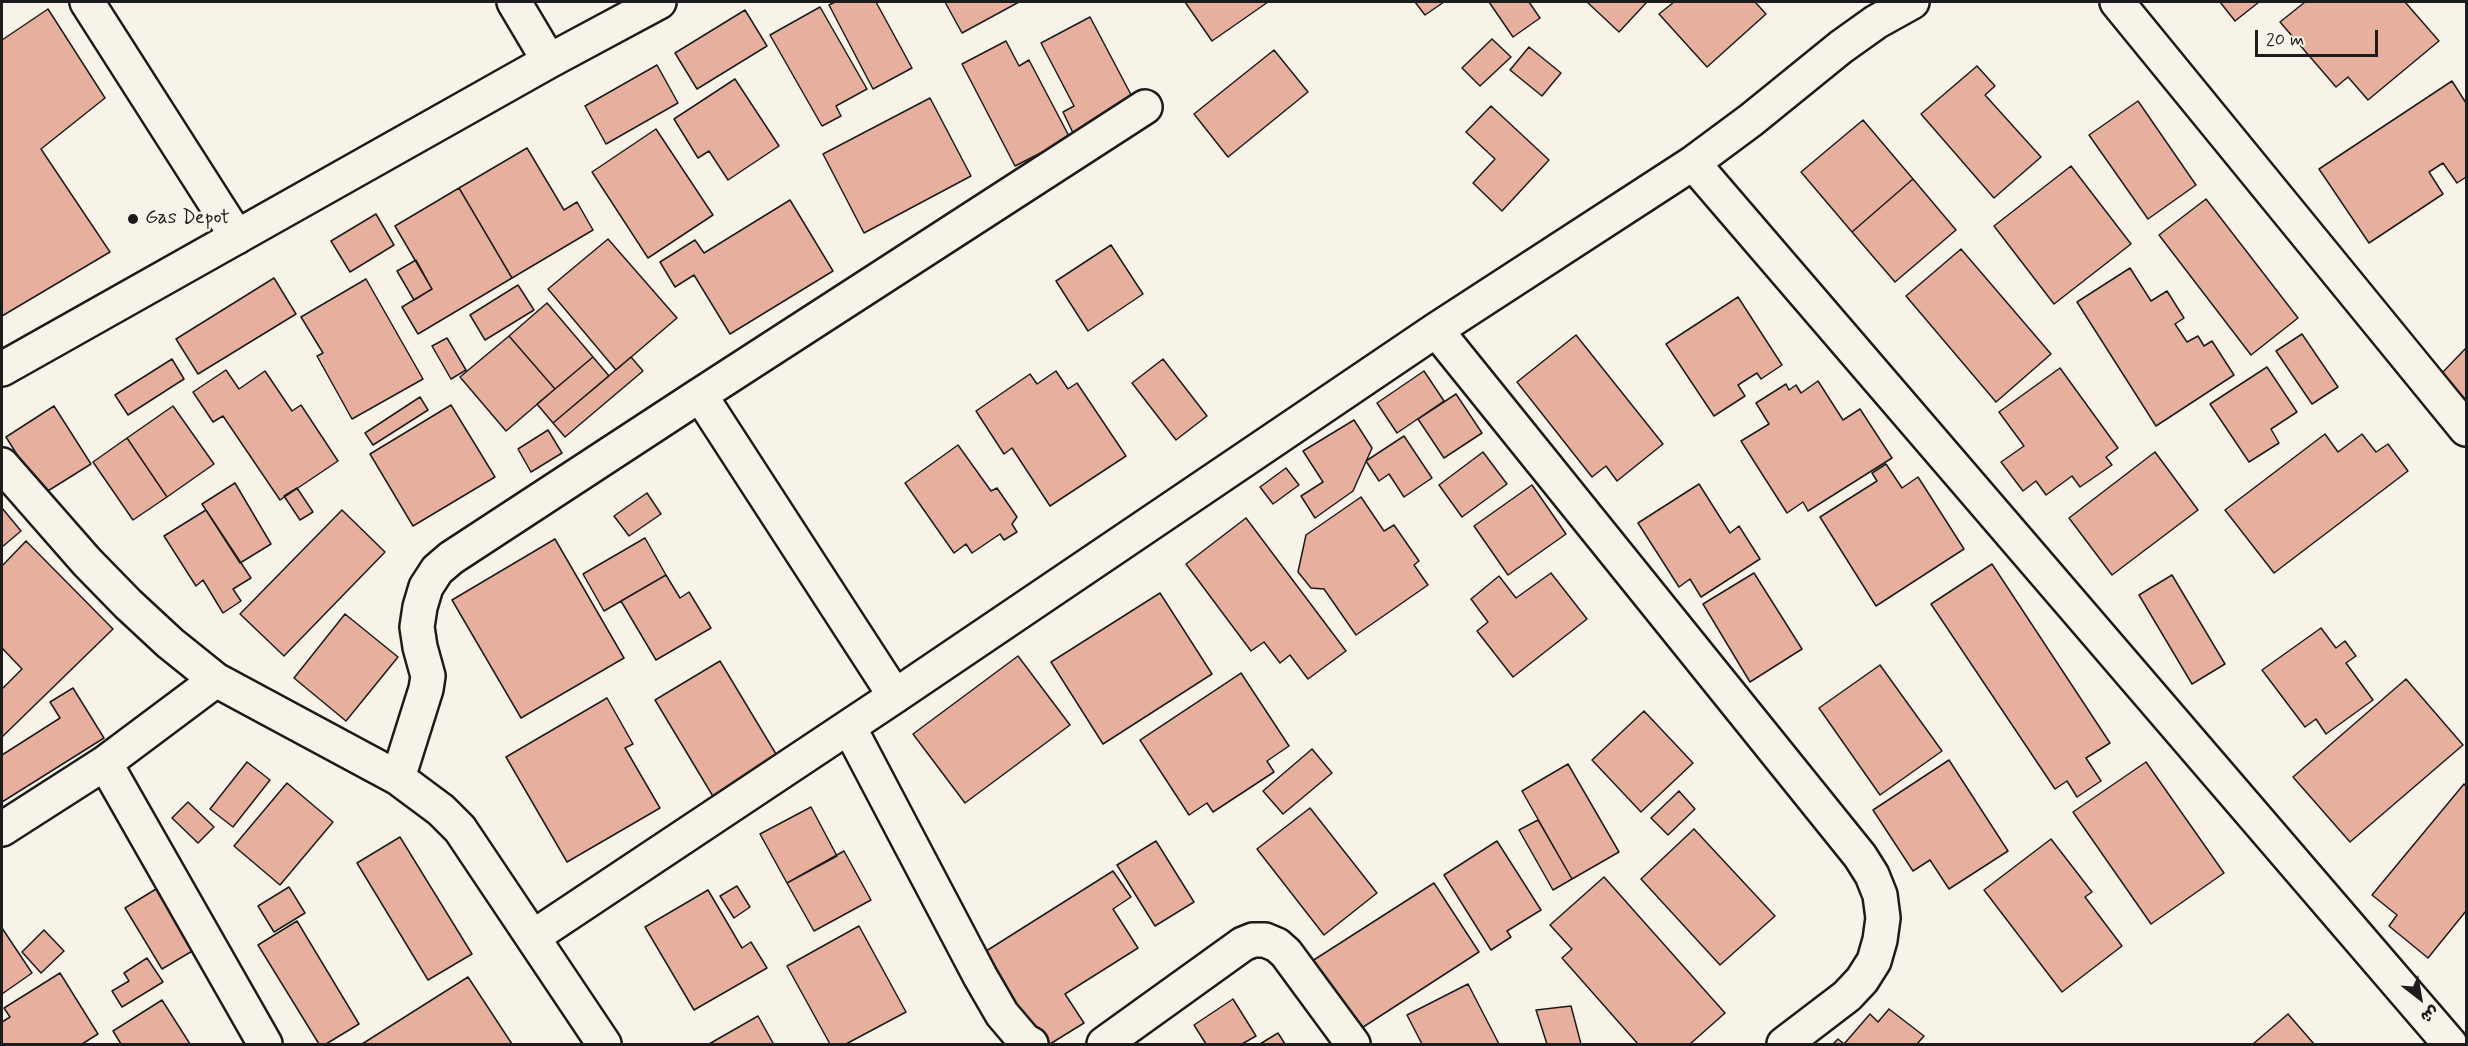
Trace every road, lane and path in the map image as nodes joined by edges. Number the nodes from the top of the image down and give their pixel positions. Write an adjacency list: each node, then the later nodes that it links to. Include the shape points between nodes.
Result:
1 (87, 2): 9 (street)
2 (514, 2): 6 (street)
3 (659, 2): 6 (street)
4 (2117, 2): 13 (street)
5 (1907, 3): 8 (street, via 1841,47)
6 (549, 61): 9 (street)
7 (1145, 107): 12 (street)
8 (1693, 163): 10 (street); 28 (street)
9 (237, 237): 11 (street)
10 (1436, 330): 16 (street); 27 (street, via 1872,875 1883,918 1874,961 1847,996)
11 (2, 369)
12 (700, 395): 16 (street); 19 (street, via 437,570 426,587 417,627 428,676 426,689)
13 (2466, 429)
14 (2, 465): 15 (street, via 128,604)
15 (216, 681): 18 (street); 19 (street)
16 (895, 696): 17 (street)
17 (849, 727): 21 (street); 24 (street, via 980,976 1002,1014)
18 (105, 763): 20 (street); 22 (street)
19 (398, 778): 21 (street, via 460,829)
20 (2, 829)
21 (533, 937): 23 (street)
22 (265, 1044)
23 (604, 1044)
24 (1031, 1044)
25 (1104, 1044): 26 (street, via 1243,944 1265,940 1286,953)
26 (1353, 1044)
27 (1784, 1044)
28 (2450, 1044)

